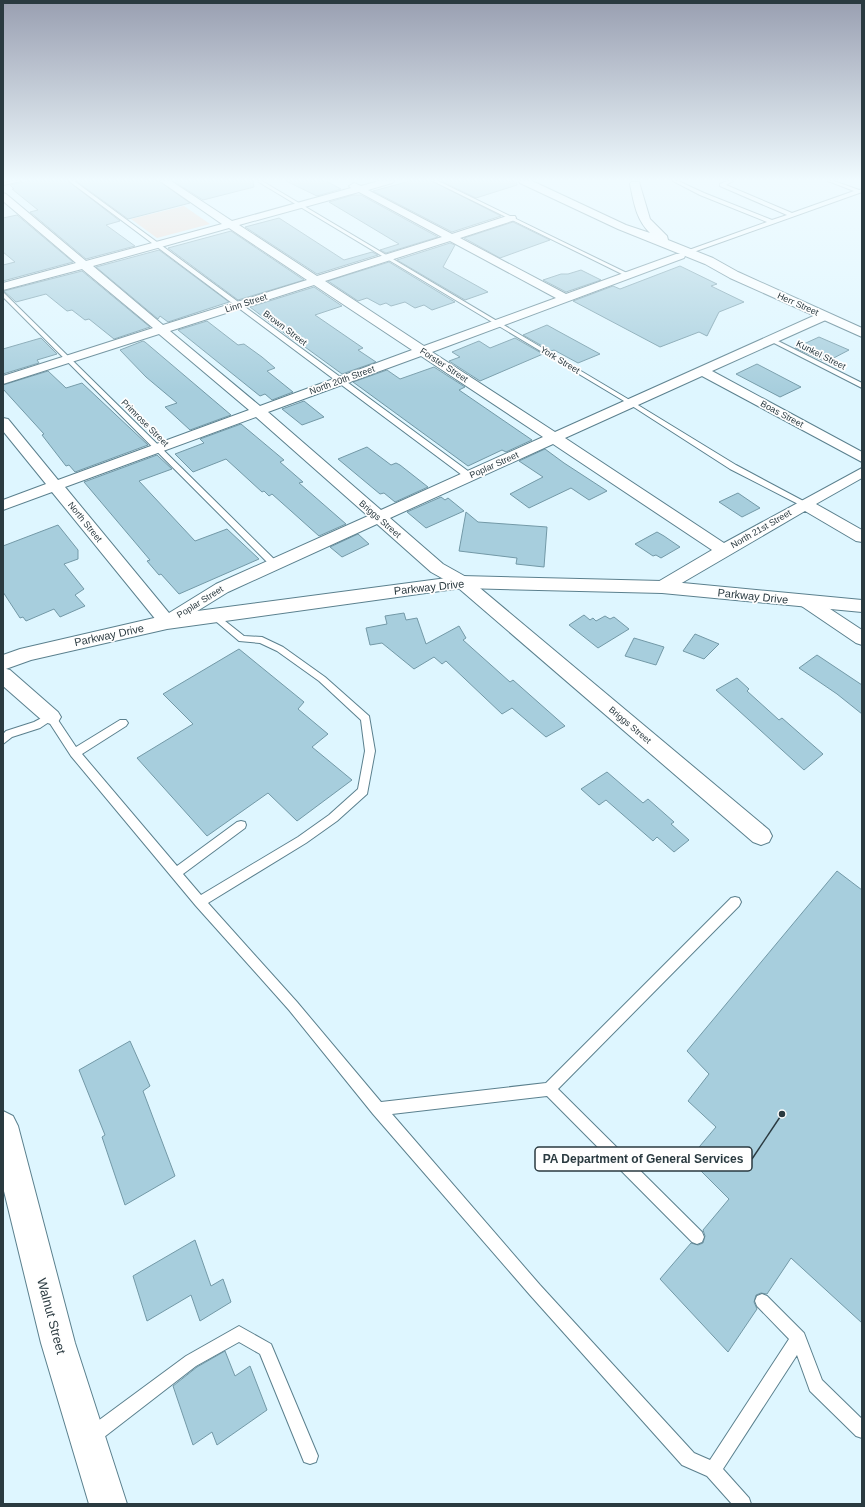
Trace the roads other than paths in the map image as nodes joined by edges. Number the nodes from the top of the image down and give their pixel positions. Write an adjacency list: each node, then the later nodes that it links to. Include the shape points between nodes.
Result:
1 (69, 251): 11 (street, Briggs Street)
2 (130, 251): 11 (street)
3 (167, 251): 17 (lane, Brown Street)
4 (272, 251): 13 (street, Forster Street)
5 (377, 251): 10 (lane, York Street)
6 (408, 251): 10 (street, Linn Street)
7 (478, 251): 16 (street)
8 (579, 251): 12 (lane)
9 (681, 251): 12 (street, North 20th Street); 18 (main road, Herr Street)
10 (388, 258): 13 (street, Linn Street); 19 (lane, York Street)
11 (84, 264): 14 (street); 20 (street, Briggs Street)
12 (628, 275): 16 (street, North 20th Street)
13 (316, 280): 17 (street, Linn Street); 23 (street, Forster Street)
14 (3, 287)
15 (3, 294): 24 (lane, Primrose Street)
16 (566, 298): 19 (street, North 20th Street)
17 (238, 305): 20 (street, Linn Street); 27 (lane, Brown Street)
18 (824, 316): 21 (main road, Herr Street); 22 (street, Poplar Street)
19 (498, 323): 23 (street, North 20th Street); 29 (lane, York Street)
20 (161, 330): 24 (street, Linn Street); 30 (street, Briggs Street)
21 (862, 333)
22 (772, 340): 25 (street, Poplar Street); 28 (lane, Kunkel Street)
23 (422, 351): 27 (street, North 20th Street); 32 (street, Forster Street)
24 (68, 359): 26 (street, Linn Street); 33 (lane, Primrose Street)
25 (702, 371): 29 (street, Poplar Street); 34 (street, Boas Street)
26 (3, 380)
27 (341, 381): 30 (street, North 20th Street); 36 (lane, Brown Street)
28 (862, 386)
29 (631, 403): 32 (street, Poplar Street); 38 (lane, York Street, via 733,467)
30 (258, 411): 33 (street, North 20th Street); 40 (street, Briggs Street)
31 (3, 422): 37 (street, North Street)
32 (554, 438): 36 (street, Poplar Street); 42 (street, Forster Street)
33 (158, 448): 37 (street, North 20th Street); 43 (lane, Primrose Street)
34 (862, 458)
35 (862, 472): 38 (street, North 21st Street)
36 (469, 476): 40 (street, Poplar Street)
37 (56, 486): 39 (street, North 20th Street); 49 (street, North Street)
38 (805, 504): 41 (street, York Street); 42 (street, North 21st Street)
39 (3, 505)
40 (378, 517): 43 (street, Poplar Street); 44 (street, Briggs Street, via 437,568)
41 (862, 537)
42 (724, 550): 45 (street, North 21st Street)
43 (274, 564): 49 (street, Poplar Street, via 222,588)
44 (462, 582): 45 (main road, Parkway Drive); 48 (main road, Parkway Drive); 58 (street, Briggs Street)
45 (662, 587): 46 (main road, Parkway Drive)
46 (806, 601): 47 (main road, Parkway Drive); 50 (street)
47 (862, 606)
48 (215, 616): 49 (main road, Parkway Drive); 60 (lane, via 242,639 262,640 280,649 322,679 366,719 370,751 363,791 358,796 302,840)
49 (167, 622): 51 (main road, Parkway Drive, via 27,654)
50 (862, 639)
51 (3, 663)
52 (3, 675): 53 (street)
53 (51, 717): 55 (lane, via 37,725 10,734); 56 (lane)
54 (123, 723): 56 (lane)
55 (3, 740)
56 (75, 753): 59 (lane)
57 (241, 825): 59 (lane)
58 (761, 836)
59 (176, 873): 60 (lane)
60 (200, 902): 63 (lane, via 293,1006)
61 (735, 902): 62 (lane)
62 (549, 1089): 63 (lane); 65 (lane)
63 (378, 1109): 71 (lane, via 535,1290 688,1459)
64 (3, 1126): 69 (main road, Walnut Street, via 58,1343)
65 (697, 1237)
66 (762, 1301): 67 (lane)
67 (799, 1338): 68 (lane, via 816,1385); 71 (lane)
68 (862, 1430)
69 (88, 1439): 70 (lane, via 191,1361 239,1334 266,1349); 72 (main road, Walnut Street)
70 (310, 1456)
71 (713, 1470): 73 (lane)
72 (108, 1504)
73 (743, 1504)

